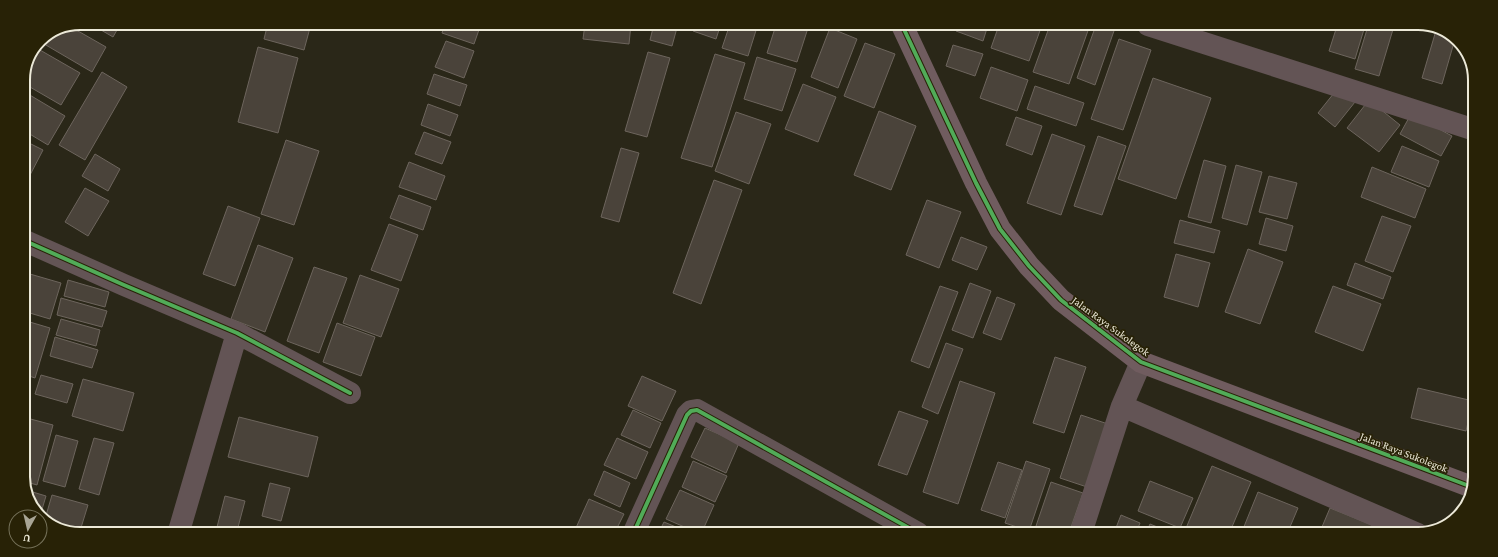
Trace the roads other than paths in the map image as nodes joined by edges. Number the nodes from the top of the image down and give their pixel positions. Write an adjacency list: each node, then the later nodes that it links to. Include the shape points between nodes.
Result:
1 (904, 30): 6 (street, Jalan Raya Sukolegok, via 976,183 1000,228 1029,266 1061,300)
2 (1164, 30): 3 (street)
3 (1468, 128)
4 (30, 243): 5 (street)
5 (237, 333): 7 (street); 10 (street)
6 (1141, 362): 8 (street); 9 (street, Jalan Raya Sukolegok)
7 (350, 393)
8 (1122, 406): 13 (street); 14 (street)
9 (1467, 486)
10 (180, 527)
11 (636, 527): 12 (street, via 686,415 696,410)
12 (907, 527)
13 (1083, 527)
14 (1402, 527)

